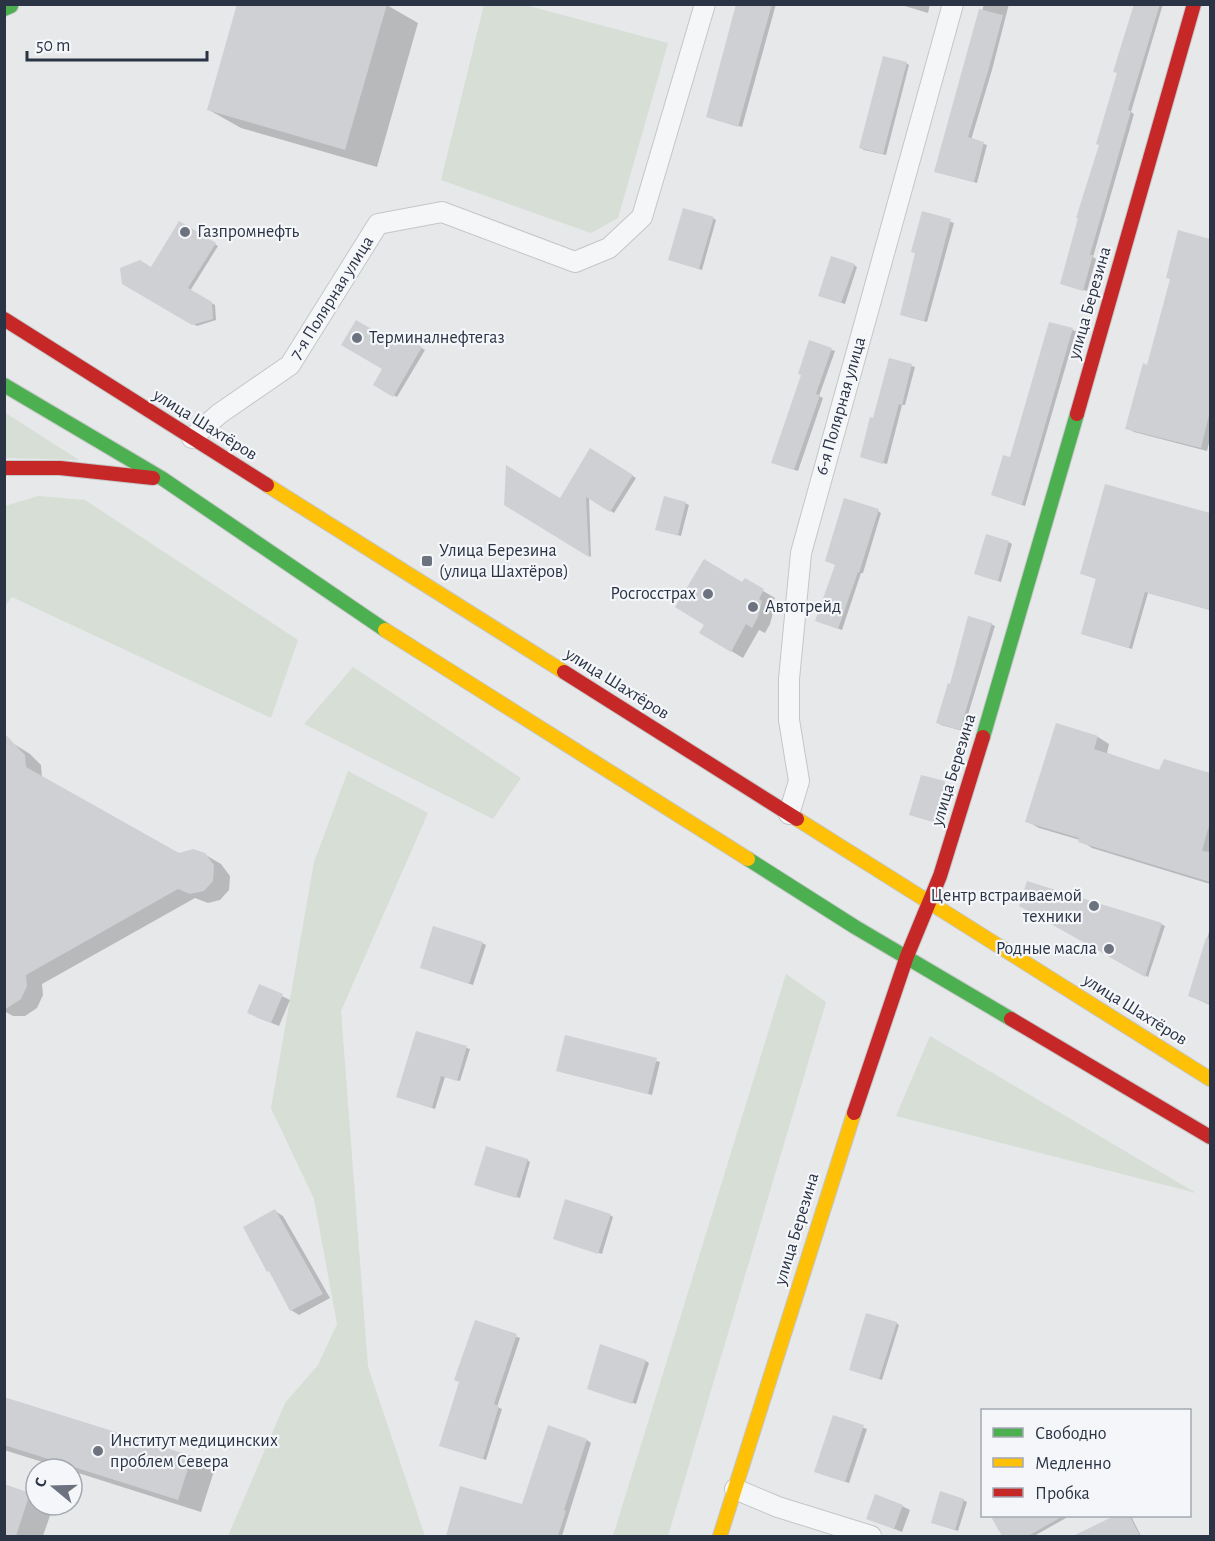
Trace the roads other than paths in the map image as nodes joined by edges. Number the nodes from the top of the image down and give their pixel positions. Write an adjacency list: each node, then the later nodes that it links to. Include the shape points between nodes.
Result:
1 (705, 4): 8 (street, 7-я Полярная улица, via 642,217 609,248 575,262 442,212 378,224 291,365 219,414)
2 (953, 4): 11 (street, 6-я Полярная улица, via 801,553 789,679 789,720 799,781)
3 (1194, 4): 12 (main road, улица Березина, via 999,686)
4 (9, 7): 5 (main road)
5 (4, 25)
6 (4, 319): 8 (main road, улица Шахтёров)
7 (4, 385): 10 (main road)
8 (192, 438): 11 (main road, улица Шахтёров)
9 (4, 468): 10 (main road, via 60,468)
10 (163, 479): 13 (main road, via 348,606 855,927)
11 (789, 814): 12 (main road, улица Шахтёров)
12 (930, 902): 13 (main road, улица Березина); 14 (main road, улица Шахтёров)
13 (907, 956): 15 (main road); 16 (main road, улица Березина, via 845,1138)
14 (1210, 1079)
15 (1210, 1137)
16 (735, 1489): 17 (main road, улица Березина); 18 (street)
17 (720, 1536)
18 (871, 1536)

